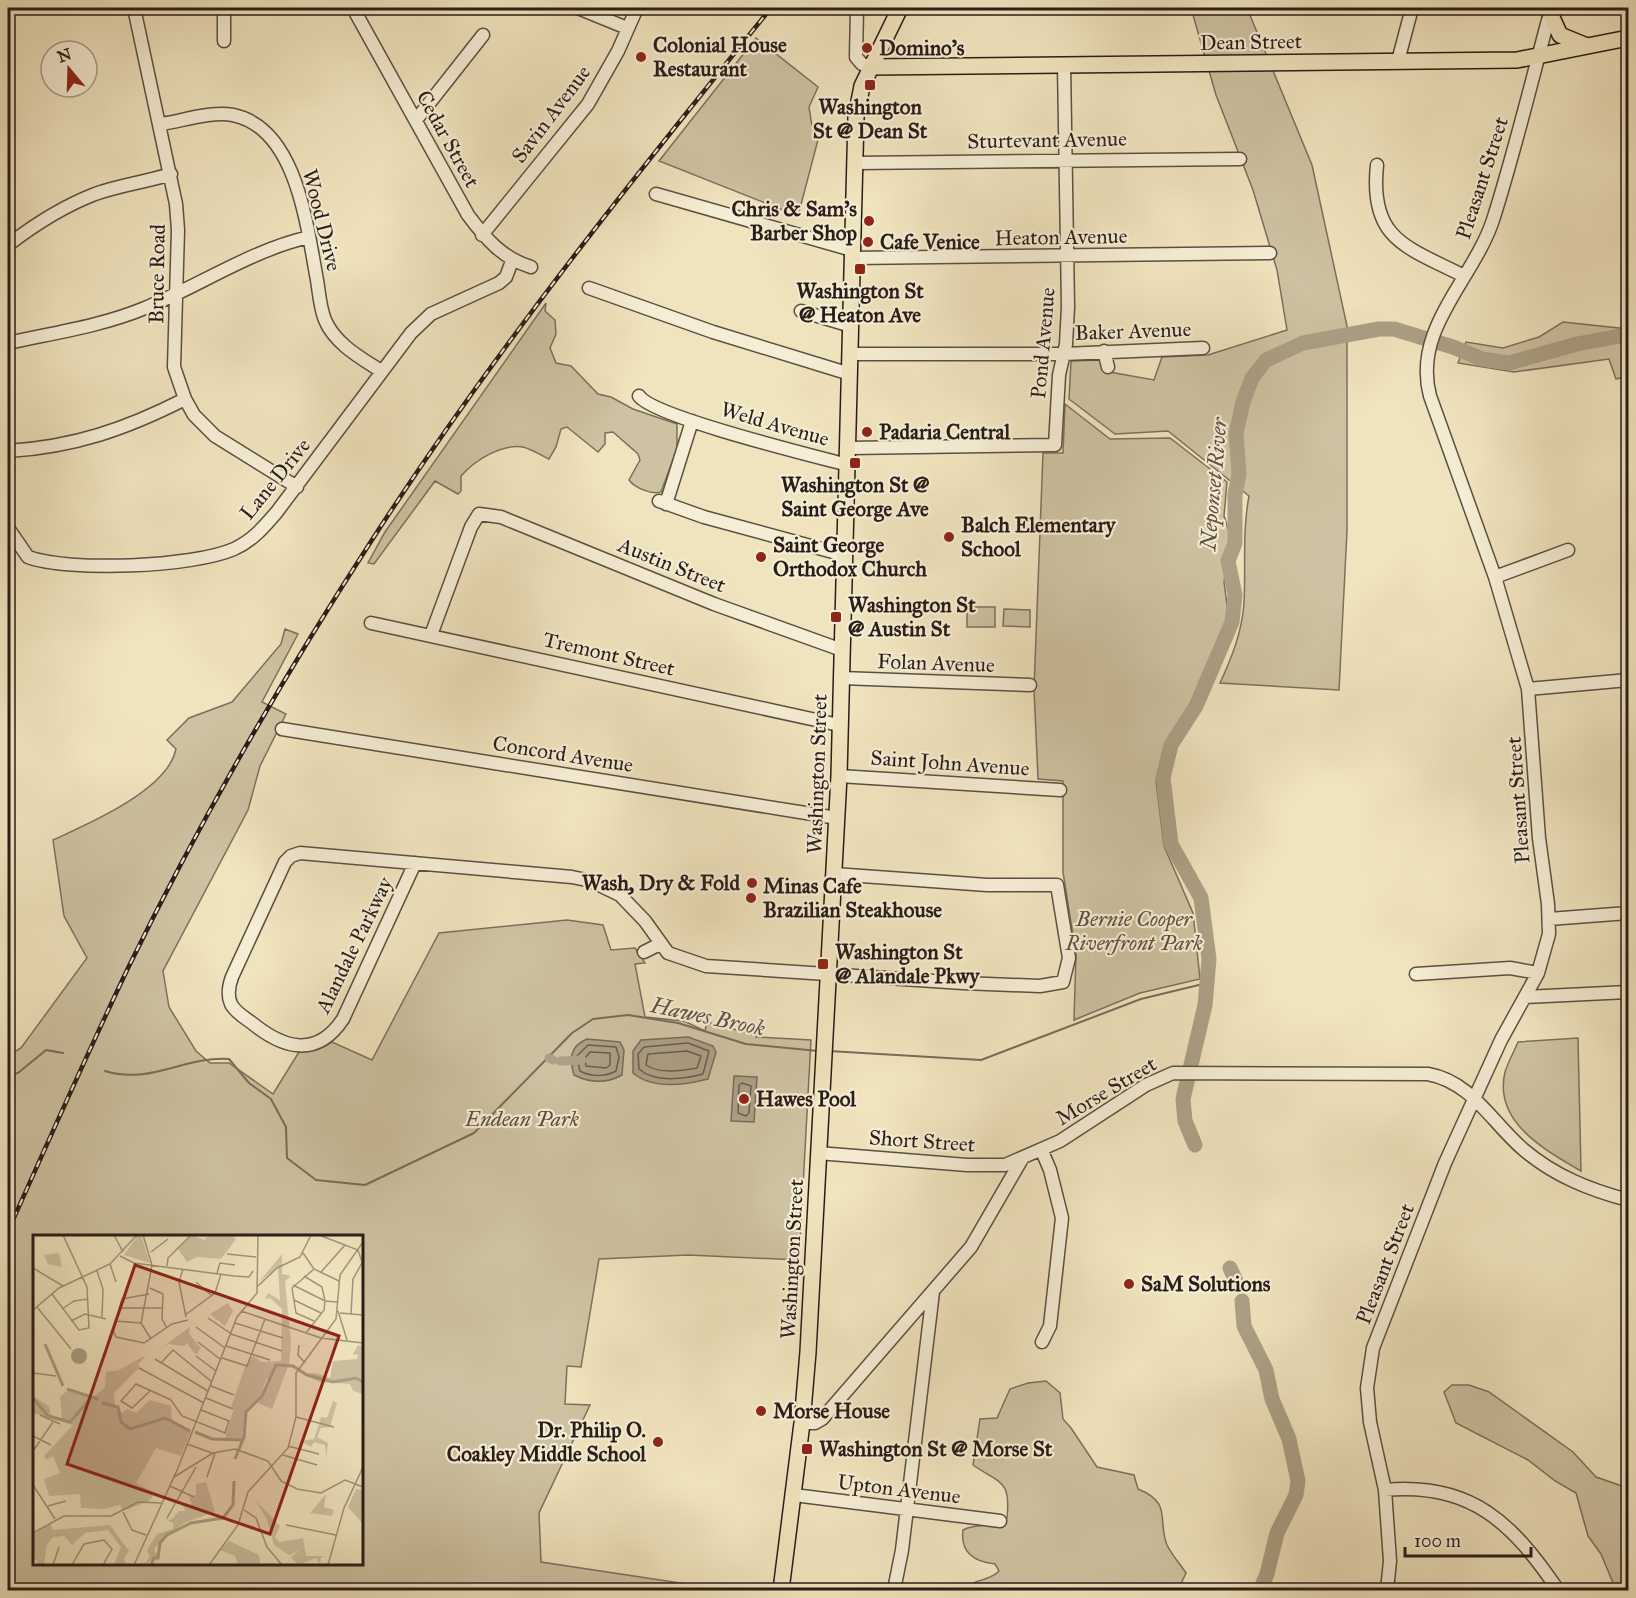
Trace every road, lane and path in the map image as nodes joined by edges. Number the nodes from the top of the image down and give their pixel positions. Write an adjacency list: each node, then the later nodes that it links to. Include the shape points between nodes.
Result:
1 (134, 8): 20 (street, Bruce Road)
2 (224, 8): 13 (street)
3 (353, 8): 19 (street, Cedar Street)
4 (578, 8): 10 (street)
5 (637, 8): 10 (street, Savin Avenue)
6 (856, 8): 18 (street, via 856,57)
7 (900, 8): 18 (main road, Washington Street)
8 (1412, 8): 16 (street)
9 (1551, 10): 14 (main road, via 1560,35); 15 (street, Pleasant Street)
10 (627, 28): 27 (street, Savin Avenue, via 588,104)
11 (483, 35): 19 (street)
12 (1629, 38): 14 (main road, Dean Street)
13 (224, 41)
14 (1590, 47): 15 (main road, Dean Street)
15 (1536, 57): 16 (main road, Dean Street); 35 (street, Pleasant Street, via 1492,223)
16 (1398, 61): 17 (main road, Dean Street)
17 (1064, 65): 18 (main road, Dean Street); 21 (street, Pond Avenue)
18 (871, 67): 23 (main road, Washington Street, via 857,104)
19 (416, 120): 27 (street, Cedar Street)
20 (161, 124): 25 (street, Bruce Road); 28 (street, Wood Drive, via 231,115 258,126 284,154)
21 (1066, 159): 22 (street, Sturtevant Avenue); 23 (street, Sturtevant Avenue); 32 (street, Pond Avenue)
22 (1240, 159)
23 (855, 163): 30 (main road, Washington Street)
24 (1377, 165): 35 (street, via 1374,190 1393,238)
25 (171, 174): 29 (street, via 96,194 31,228); 37 (street, Bruce Road, via 178,230)
26 (656, 194): 30 (street, Heaton Avenue)
27 (482, 235): 33 (street, Cedar Street)
28 (309, 237): 37 (street); 46 (street, Wood Drive, via 324,319 342,343)
29 (8, 245)
30 (852, 254): 32 (street, Heaton Avenue); 39 (main road, Washington Street)
31 (1270, 254): 32 (street, Heaton Avenue)
32 (1067, 256): 44 (street, Pond Avenue)
33 (512, 261): 34 (street, Cedar Street); 46 (street, Lane Drive, via 499,283 431,314)
34 (531, 267)
35 (1464, 276): 58 (street, Pleasant Street, via 1442,314 1425,373)
36 (589, 288): 47 (street)
37 (176, 294): 40 (street, via 112,320); 49 (street, Bruce Road, via 174,367)
38 (801, 311): 39 (street)
39 (851, 326): 43 (main road, Washington Street)
40 (8, 343)
41 (1203, 348): 42 (street, Baker Avenue)
42 (1104, 351): 44 (street, Baker Avenue); 45 (street)
43 (851, 354): 44 (street, Baker Avenue); 47 (main road, Washington Street)
44 (1064, 354): 51 (street, Pond Avenue, via 1055,445)
45 (1108, 367)
46 (381, 371): 54 (street, Lane Drive)
47 (850, 374): 51 (main road, Washington Street)
48 (639, 396): 50 (street, Weld Avenue, via 648,405)
49 (185, 399): 52 (street, via 140,422 98,437); 54 (street, Bruce Road, via 194,415 215,436)
50 (692, 422): 53 (street, Weld Avenue); 57 (street, via 662,502)
51 (849, 448): 53 (main road, Washington Street)
52 (8, 451)
53 (848, 465): 57 (main road, Washington Street)
54 (297, 487): 55 (street, Lane Drive, via 257,535 234,548 178,563 41,562 28,558)
55 (8, 528)
56 (1568, 550): 58 (street)
57 (844, 555): 61 (main road, Washington Street)
58 (1495, 577): 65 (street, Pleasant Street)
59 (370, 623): 60 (street, Tremont Street)
60 (431, 635): 61 (street, Austin Street, via 471,527 479,514 489,514 714,604); 66 (street, Tremont Street)
61 (842, 650): 62 (main road, Washington Street)
62 (841, 678): 64 (street, Folan Avenue); 66 (main road, Washington Street)
63 (1629, 680): 65 (street)
64 (1030, 686)
65 (1528, 689): 74 (street, Pleasant Street)
66 (839, 725): 68 (main road, Washington Street)
67 (282, 729): 70 (street, Concord Avenue)
68 (839, 776): 69 (street, Saint John Avenue); 70 (main road, Washington Street)
69 (1060, 790)
70 (837, 818): 72 (main road, Washington Street)
71 (415, 863): 71 (street, Alandale Parkway, via 300,853 291,856 232,977 232,1007 261,1031 293,1046 312,1045 333,1035); 75 (street, Alandale Parkway, via 591,881 620,894 631,904)
72 (834, 874): 79 (main road, Washington Street); 79 (street, Alandale Parkway, via 987,885 1057,885 1069,958 1063,982 1056,984)
73 (1629, 913): 74 (street)
74 (1549, 919): 77 (street, Pleasant Street)
75 (660, 944): 76 (street); 79 (street, Alandale Parkway, via 678,958 706,966)
76 (644, 952)
77 (1538, 973): 78 (street, via 1510,968); 81 (street, Pleasant Street)
78 (1416, 974)
79 (829, 976): 84 (main road, Washington Street)
80 (1629, 992): 81 (street)
81 (1525, 997): 82 (street, Pleasant Street)
82 (1473, 1097): 83 (street, Morse Street, via 1450,1080 1428,1074 1180,1072 1146,1085); 86 (street, Morse Street, via 1516,1143 1542,1163 1582,1186); 90 (street, Pleasant Street, via 1374,1348 1368,1397)
83 (1042, 1151): 85 (street, Morse Street); 88 (street, via 1062,1218 1050,1326)
84 (818, 1153): 85 (street, Short Street, via 978,1165 1005,1165); 89 (main road, Washington Street)
85 (1022, 1160): 87 (street, via 980,1234)
86 (1629, 1200)
87 (933, 1292): 89 (street, via 822,1419); 92 (street)
88 (1042, 1342)
89 (802, 1423): 91 (main road, Washington Street)
90 (1385, 1490): 96 (street, Pleasant Street); 97 (street, via 1436,1492 1482,1508 1516,1535)
91 (794, 1495): 92 (street, Upton Avenue); 94 (main road, Washington Street)
92 (906, 1509): 93 (street, Upton Avenue); 95 (street)
93 (1000, 1521)
94 (781, 1590)
95 (894, 1590)
96 (1387, 1590)
97 (1558, 1590)

